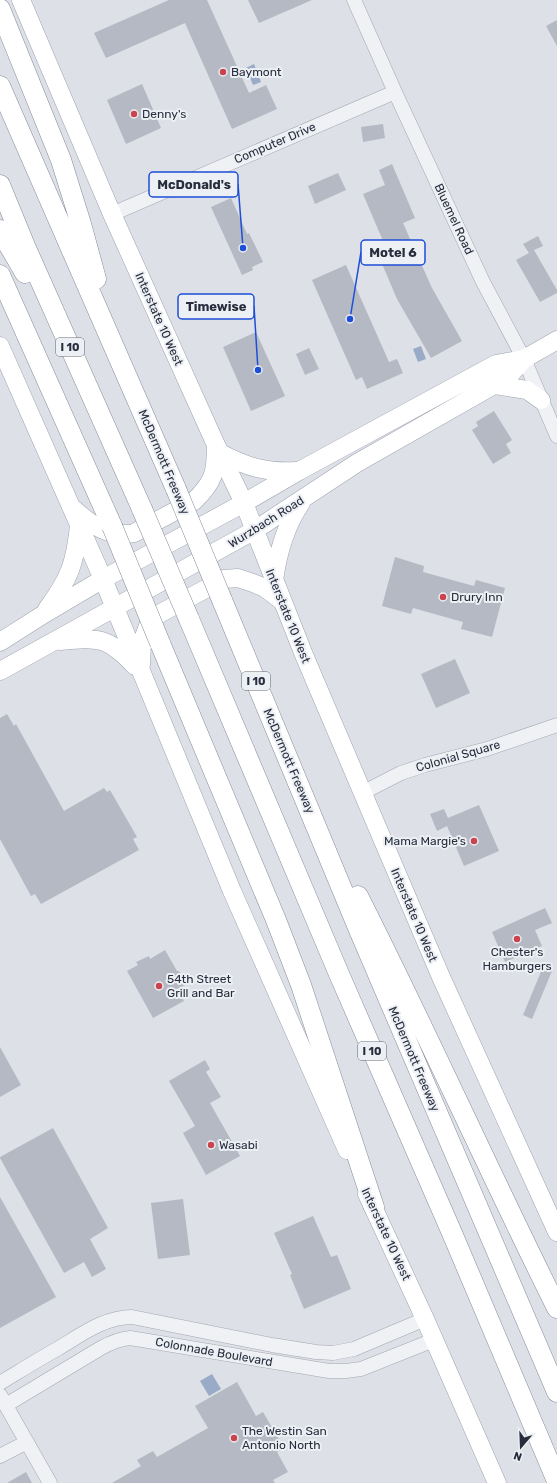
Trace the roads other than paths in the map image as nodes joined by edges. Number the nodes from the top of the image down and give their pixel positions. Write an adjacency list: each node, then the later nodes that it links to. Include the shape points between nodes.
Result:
1 (21, 0): 7 (main road, Interstate 10 West)
2 (354, 0): 5 (street, Bluemel Road)
3 (0, 10): 12 (highway, via 61,160)
4 (0, 86): 12 (highway, McDermott Freeway / I 10)
5 (395, 92): 7 (street, Computer Drive); 13 (street, Bluemel Road, via 483,282)
6 (0, 185): 14 (highway, I 10)
7 (112, 214): 18 (main road, Interstate 10 West)
8 (0, 230): 14 (highway)
9 (0, 275): 37 (highway, bridge, via 112,526 276,920 301,985)
10 (557, 340): 13 (main road, Wurzbach Road)
11 (0, 346): 22 (main road, Interstate 10 West)
12 (114, 346): 35 (highway, McDermott Freeway / I 10, bridge)
13 (524, 360): 15 (main road, Wurzbach Road, via 508,377); 16 (street, Bluemel Road); 19 (main road, Wurzbach Road, via 496,364)
14 (77, 363): 47 (highway, I 10, bridge, via 142,509)
15 (495, 384): 16 (main road, via 527,390); 20 (main road, Wurzbach Road, via 357,463)
16 (541, 400): 17 (street, Bluemel Road)
17 (557, 436)
18 (218, 449): 19 (main road, via 248,466 262,470); 21 (main road, Interstate 10 West); 22 (main road, via 212,480 202,494 194,501 134,533 114,534 97,527)
19 (299, 471): 21 (main road, Wurzbach Road)
20 (303, 499): 24 (main road, Wurzbach Road); 26 (main road, via 286,530)
21 (244, 502): 24 (main road, Interstate 10 West); 25 (main road, Wurzbach Road)
22 (71, 506): 23 (main road, Interstate 10 West)
23 (79, 525): 25 (main road, Interstate 10 West); 29 (main road, via 70,573)
24 (255, 530): 26 (main road, Interstate 10 West); 28 (main road, Wurzbach Road)
25 (103, 579): 28 (main road, Interstate 10 West); 29 (main road, Wurzbach Road)
26 (274, 580): 27 (main road, Interstate 10 West)
27 (282, 601): 33 (main road, via 254,583 238,578 224,579 159,614 149,624 142,642); 36 (main road, Interstate 10 West)
28 (115, 608): 31 (main road, Wurzbach Road); 33 (main road, Interstate 10 West)
29 (44, 614): 30 (main road, Wurzbach Road)
30 (0, 642)
31 (52, 642): 32 (main road, Wurzbach Road); 33 (main road, via 89,638 105,642 114,646)
32 (0, 671)
33 (141, 673): 37 (main road, Interstate 10 West, via 235,897)
34 (557, 725): 36 (street, Colonial Square, via 487,749 401,773)
35 (290, 762): 39 (highway, via 402,982 511,1216); 43 (highway, McDermott Freeway / I 10, via 359,930)
36 (362, 793): 38 (main road, Interstate 10 West, via 441,977)
37 (374, 1207): 40 (main road, Interstate 10 West)
38 (557, 1232)
39 (557, 1308)
40 (425, 1319): 41 (main road, Interstate 10 West); 42 (street, Colonnade Boulevard, via 354,1349 333,1353 122,1317 93,1328)
41 (434, 1340): 44 (street, Colonnade Boulevard, via 361,1369 346,1371 123,1338); 49 (main road, Interstate 10 West)
42 (0, 1383)
43 (557, 1392)
44 (3, 1400): 45 (street, Colonnade Boulevard)
45 (27, 1442): 46 (street); 48 (street, Colonnade Boulevard)
46 (0, 1456)
47 (557, 1481)
48 (50, 1483)
49 (497, 1483)

